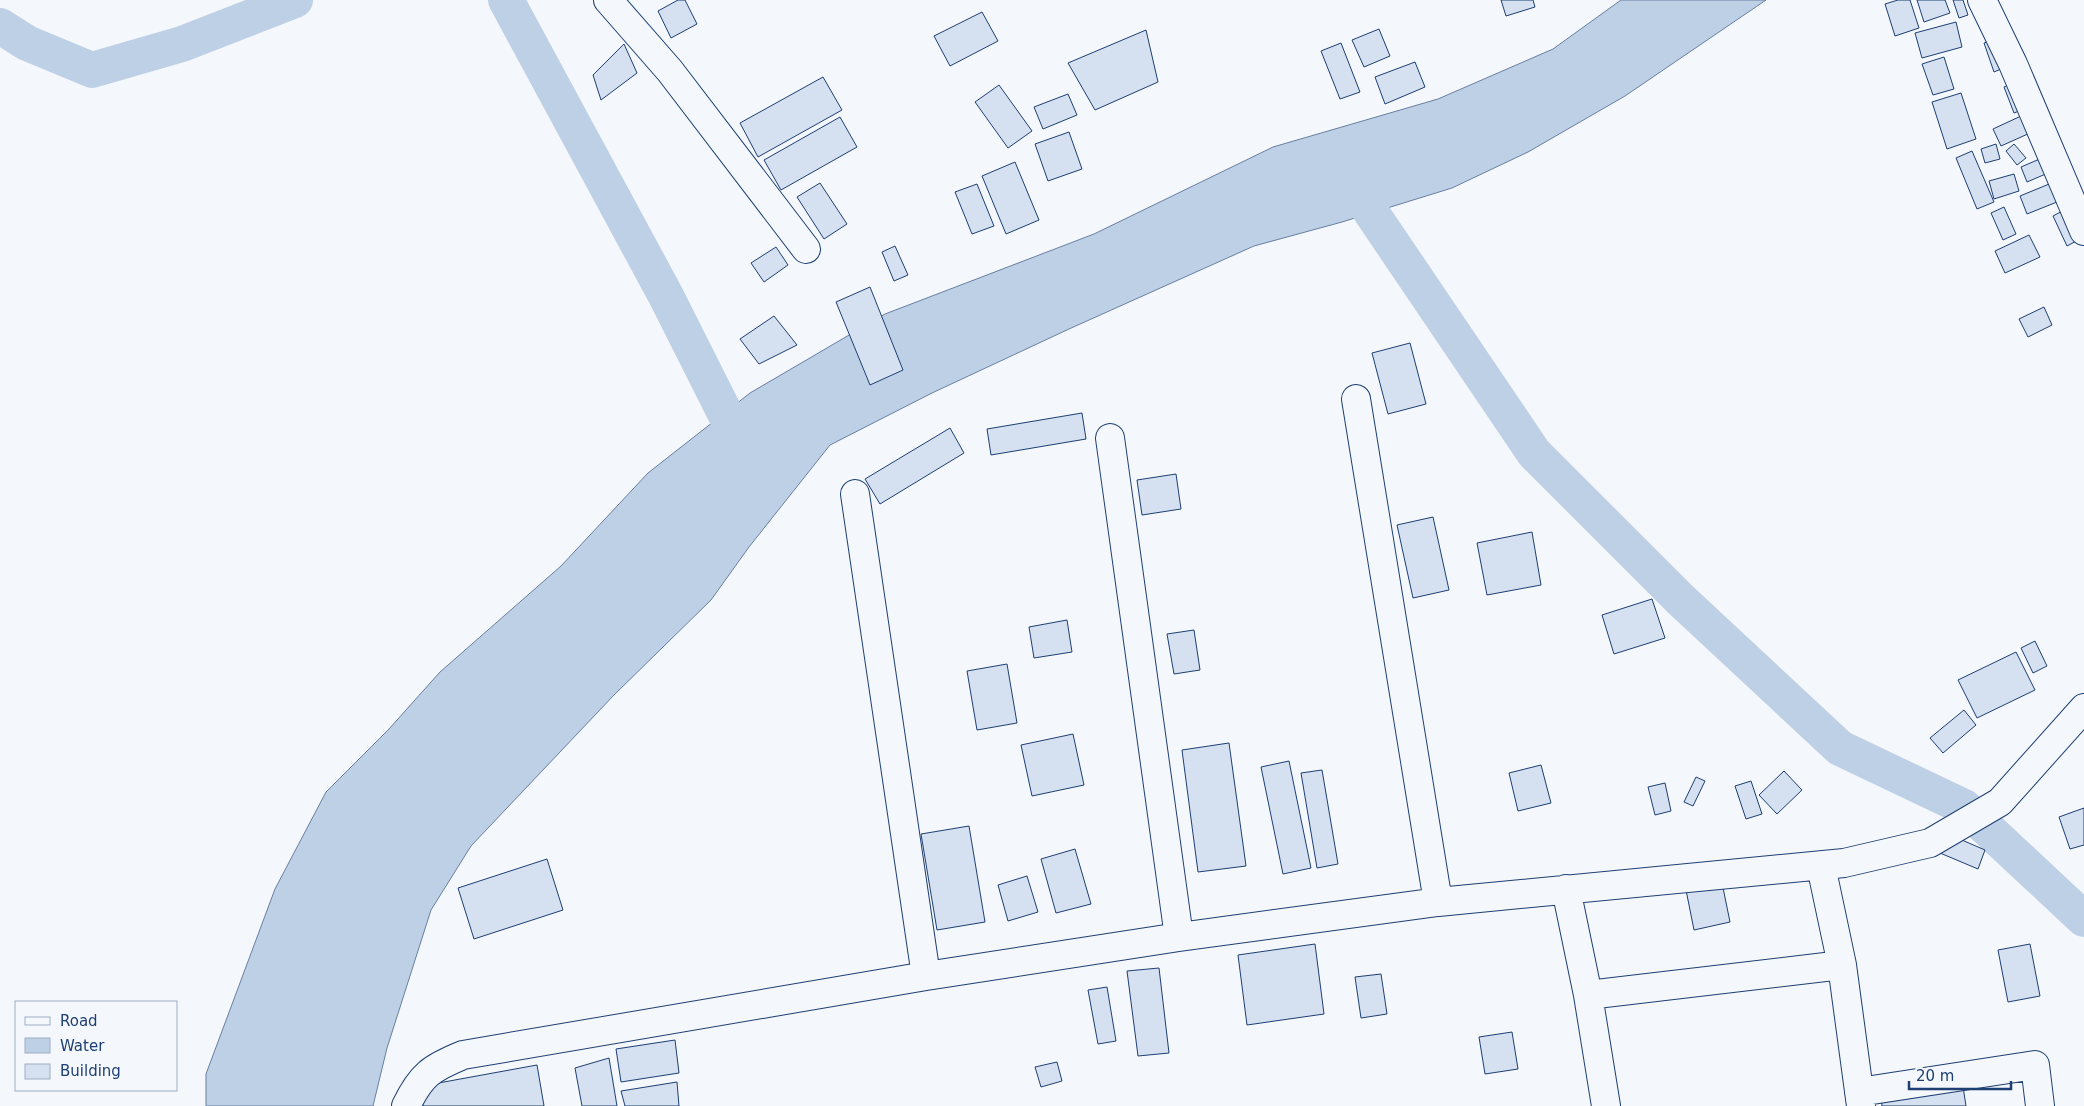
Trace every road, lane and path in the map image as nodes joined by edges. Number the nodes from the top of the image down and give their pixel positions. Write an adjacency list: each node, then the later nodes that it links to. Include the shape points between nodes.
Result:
1 (608, 0): 4 (street, via 670,71)
2 (1982, 0): 3 (street, via 2014,64)
3 (2084, 231)
4 (806, 249)
5 (1356, 400): 11 (street)
6 (1110, 438): 12 (street)
7 (855, 494): 14 (street)
8 (2084, 708): 9 (street, via 2000,802 1930,843)
9 (1821, 866): 10 (street); 13 (street)
10 (1566, 890): 11 (street); 15 (street)
11 (1438, 902): 12 (street)
12 (1179, 937): 14 (street)
13 (1842, 965): 15 (street); 16 (street)
14 (926, 976): 17 (street, via 463,1055 428,1072)
15 (1588, 995): 18 (street)
16 (1860, 1099): 19 (street, via 2035,1065)
17 (406, 1106)
18 (1606, 1106)
19 (2040, 1106)

